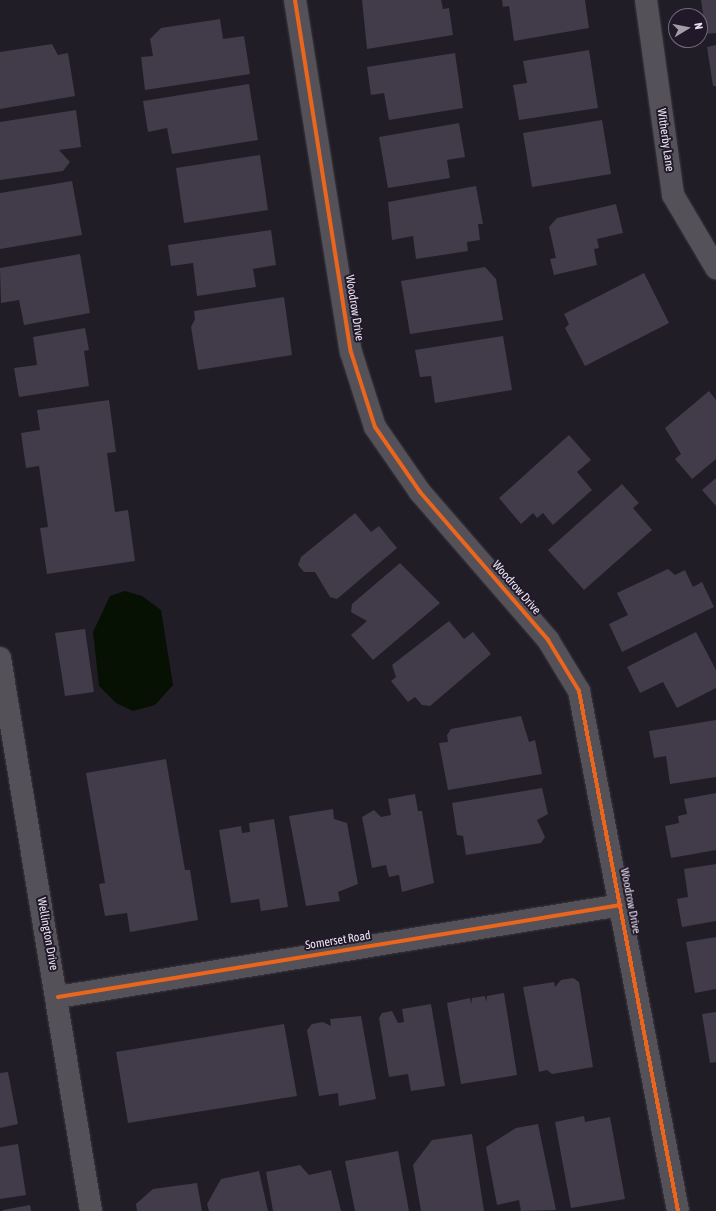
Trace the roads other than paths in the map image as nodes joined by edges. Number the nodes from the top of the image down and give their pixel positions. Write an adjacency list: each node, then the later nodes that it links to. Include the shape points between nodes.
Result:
1 (296, 0): 5 (street, Woodrow Drive, via 351,352 375,427 420,492 548,640 579,691)
2 (646, 0): 3 (street, Witherby Lane, via 673,195 699,244)
3 (716, 268)
4 (0, 658): 6 (street, Wellington Drive)
5 (621, 904): 6 (street, Somerset Road); 8 (street, Woodrow Drive)
6 (58, 997): 7 (street, Wellington Drive)
7 (91, 1211)
8 (678, 1211)

